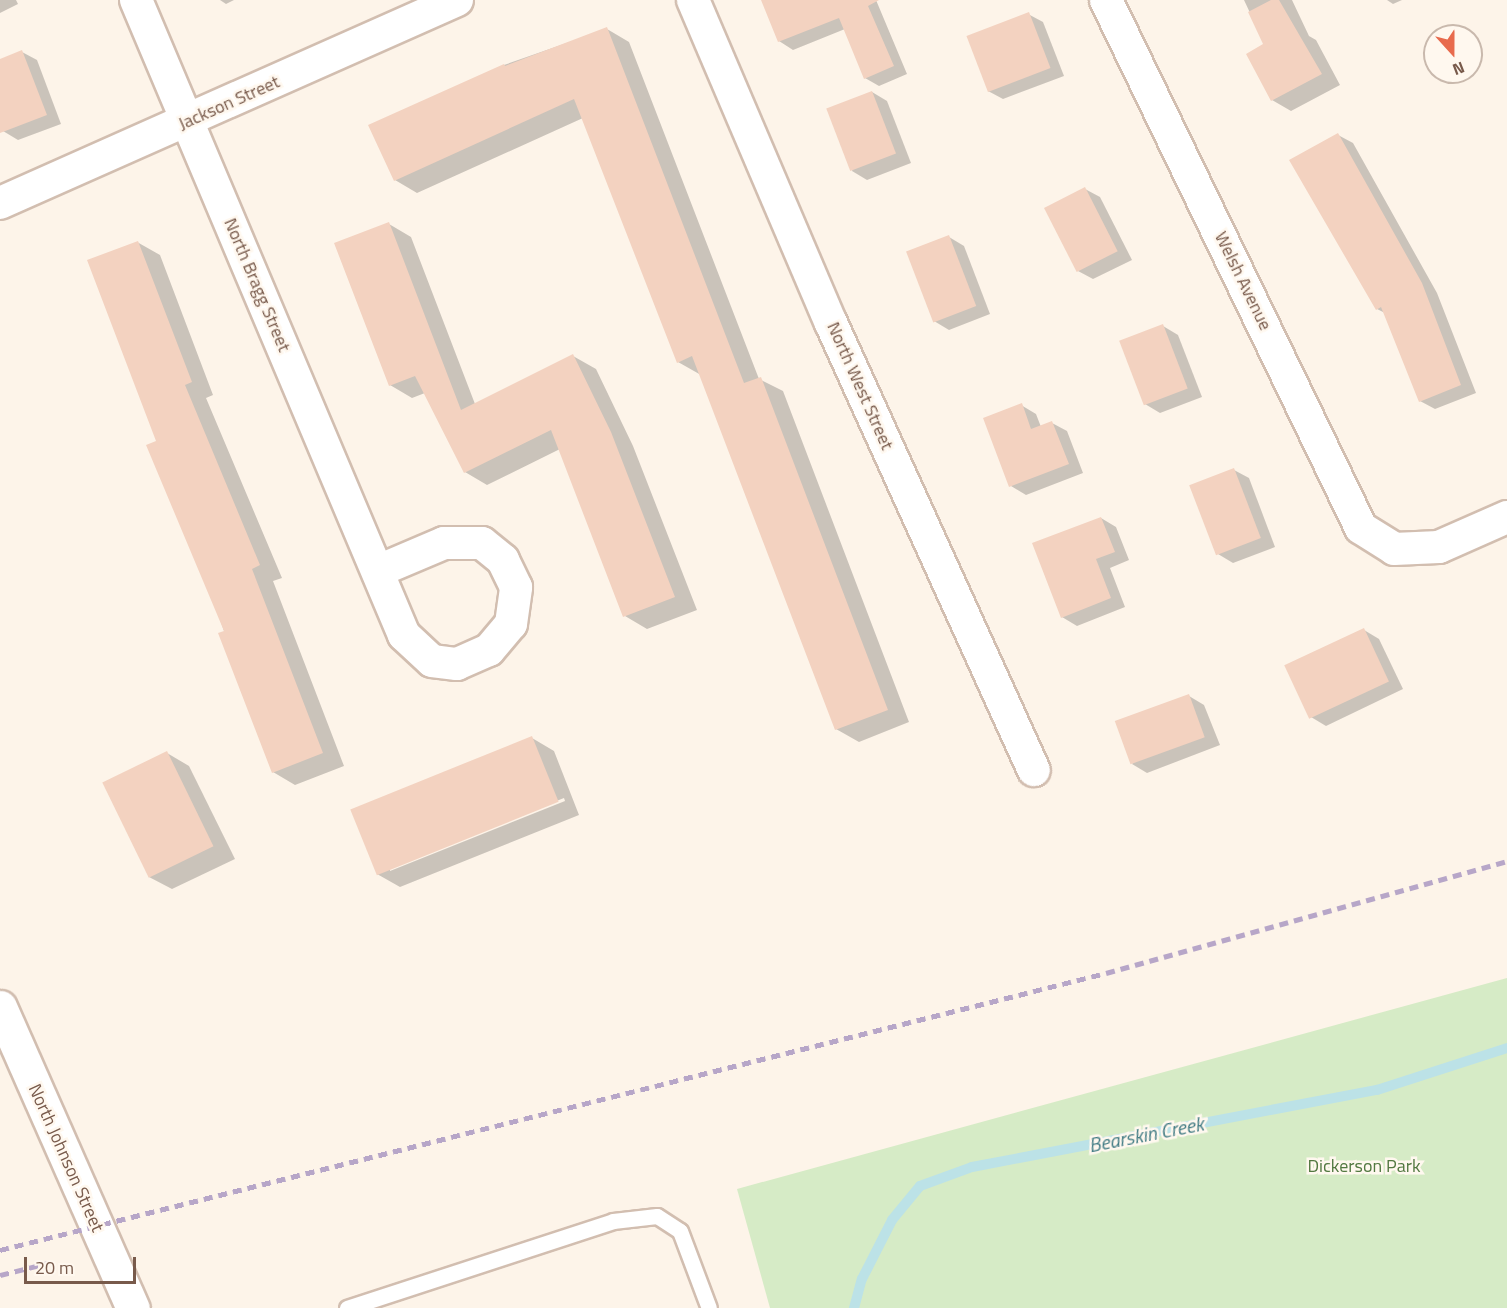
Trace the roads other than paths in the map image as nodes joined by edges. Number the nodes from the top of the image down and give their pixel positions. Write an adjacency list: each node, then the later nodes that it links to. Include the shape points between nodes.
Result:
1 (136, 0): 5 (street, North Bragg Street)
2 (457, 0): 5 (street, Jackson Street)
3 (693, 0): 9 (street, North West Street, via 836,334)
4 (1106, 0): 7 (street, Welsh Avenue, via 1361,528 1394,549 1439,547)
5 (187, 122): 6 (street, Jackson Street); 8 (street, North Bragg Street)
6 (0, 203)
7 (1507, 518)
8 (378, 571): 8 (street, North Bragg Street, via 404,635 432,661 457,664 489,650 511,624 516,587 503,560 482,543 444,543)
9 (1034, 770)
10 (0, 1008): 11 (main road, North Johnson Street)
11 (133, 1308)
12 (347, 1308): 13 (lane, via 613,1221 657,1216 680,1231)
13 (708, 1308)

